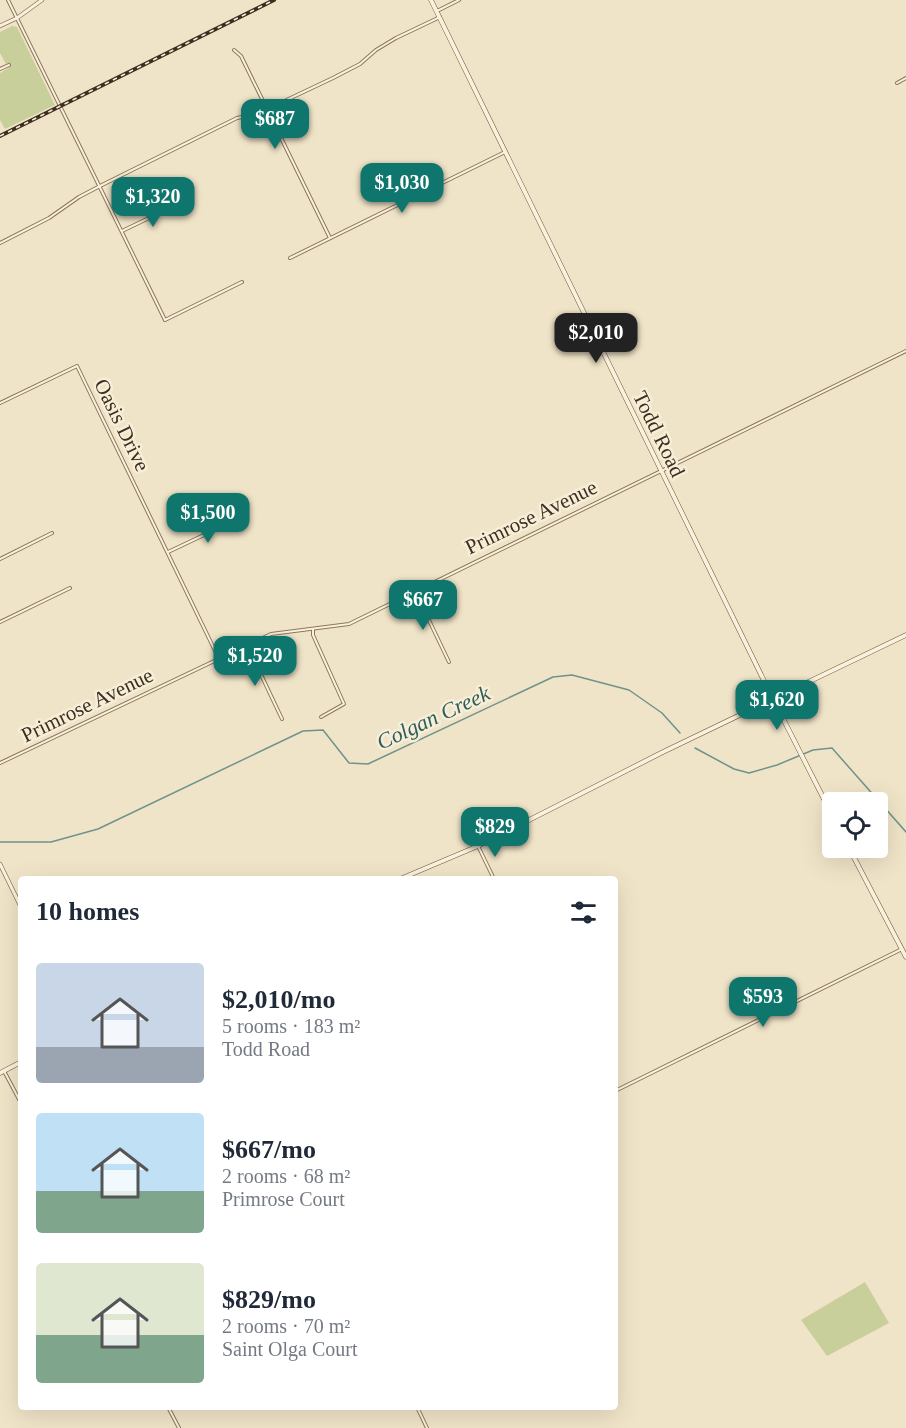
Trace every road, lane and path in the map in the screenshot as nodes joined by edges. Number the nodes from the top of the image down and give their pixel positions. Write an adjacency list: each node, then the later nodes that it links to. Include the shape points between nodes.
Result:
1 (8, 0): 7 (street)
2 (42, 0): 7 (street)
3 (431, 0): 5 (main road, Todd Road)
4 (459, 0): 5 (street)
5 (436, 11): 6 (main road, Todd Road)
6 (440, 17): 16 (street, via 396,38 360,64); 17 (main road, Todd Road)
7 (17, 18): 8 (street); 10 (street)
8 (0, 26)
9 (234, 50): 16 (street, via 241,56)
10 (34, 53): 11 (street); 18 (street)
11 (29, 55)
12 (9, 65): 13 (street)
13 (0, 69)
14 (906, 78): 15 (street)
15 (897, 83)
16 (267, 110): 18 (street, via 237,118); 21 (street)
17 (505, 152): 21 (street); 27 (main road, Todd Road)
18 (100, 186): 20 (street); 22 (street, via 50,218)
19 (174, 206): 20 (street)
20 (122, 231): 24 (street, via 165,320)
21 (330, 238): 23 (street)
22 (0, 243)
23 (290, 258)
24 (242, 282)
25 (906, 351): 27 (street, Primrose Avenue)
26 (0, 403): 30 (street, Oasis Drive, via 77,366)
27 (660, 470): 33 (street, Primrose Avenue); 40 (main road, Todd Road)
28 (240, 518): 30 (street)
29 (52, 533): 31 (street)
30 (168, 552): 38 (street, Oasis Drive)
31 (0, 559)
32 (70, 588): 34 (street)
33 (415, 591): 35 (street, Primrose Avenue, via 349,624); 39 (street)
34 (0, 622)
35 (313, 629): 37 (street, Primrose Avenue, via 271,634); 41 (street, via 344,704)
36 (906, 635): 40 (main road)
37 (247, 645): 38 (street, Primrose Avenue); 42 (street)
38 (219, 659): 43 (street, Primrose Avenue)
39 (449, 662)
40 (773, 700): 44 (main road, Todd Road); 45 (main road)
41 (321, 717)
42 (282, 719)
43 (0, 763)
44 (822, 795)
45 (478, 846): 48 (main road); 49 (street)
46 (854, 858): 51 (main road)
47 (0, 864): 50 (street)
48 (407, 876)
49 (493, 876)
50 (18, 901)
51 (902, 949): 52 (main road); 55 (street)
52 (906, 957)
53 (18, 1064): 54 (main road)
54 (2, 1072): 56 (street)
55 (618, 1090)
56 (18, 1098)
57 (169, 1410): 59 (street)
58 (418, 1410): 60 (street)
59 (178, 1428)
60 (427, 1428)

